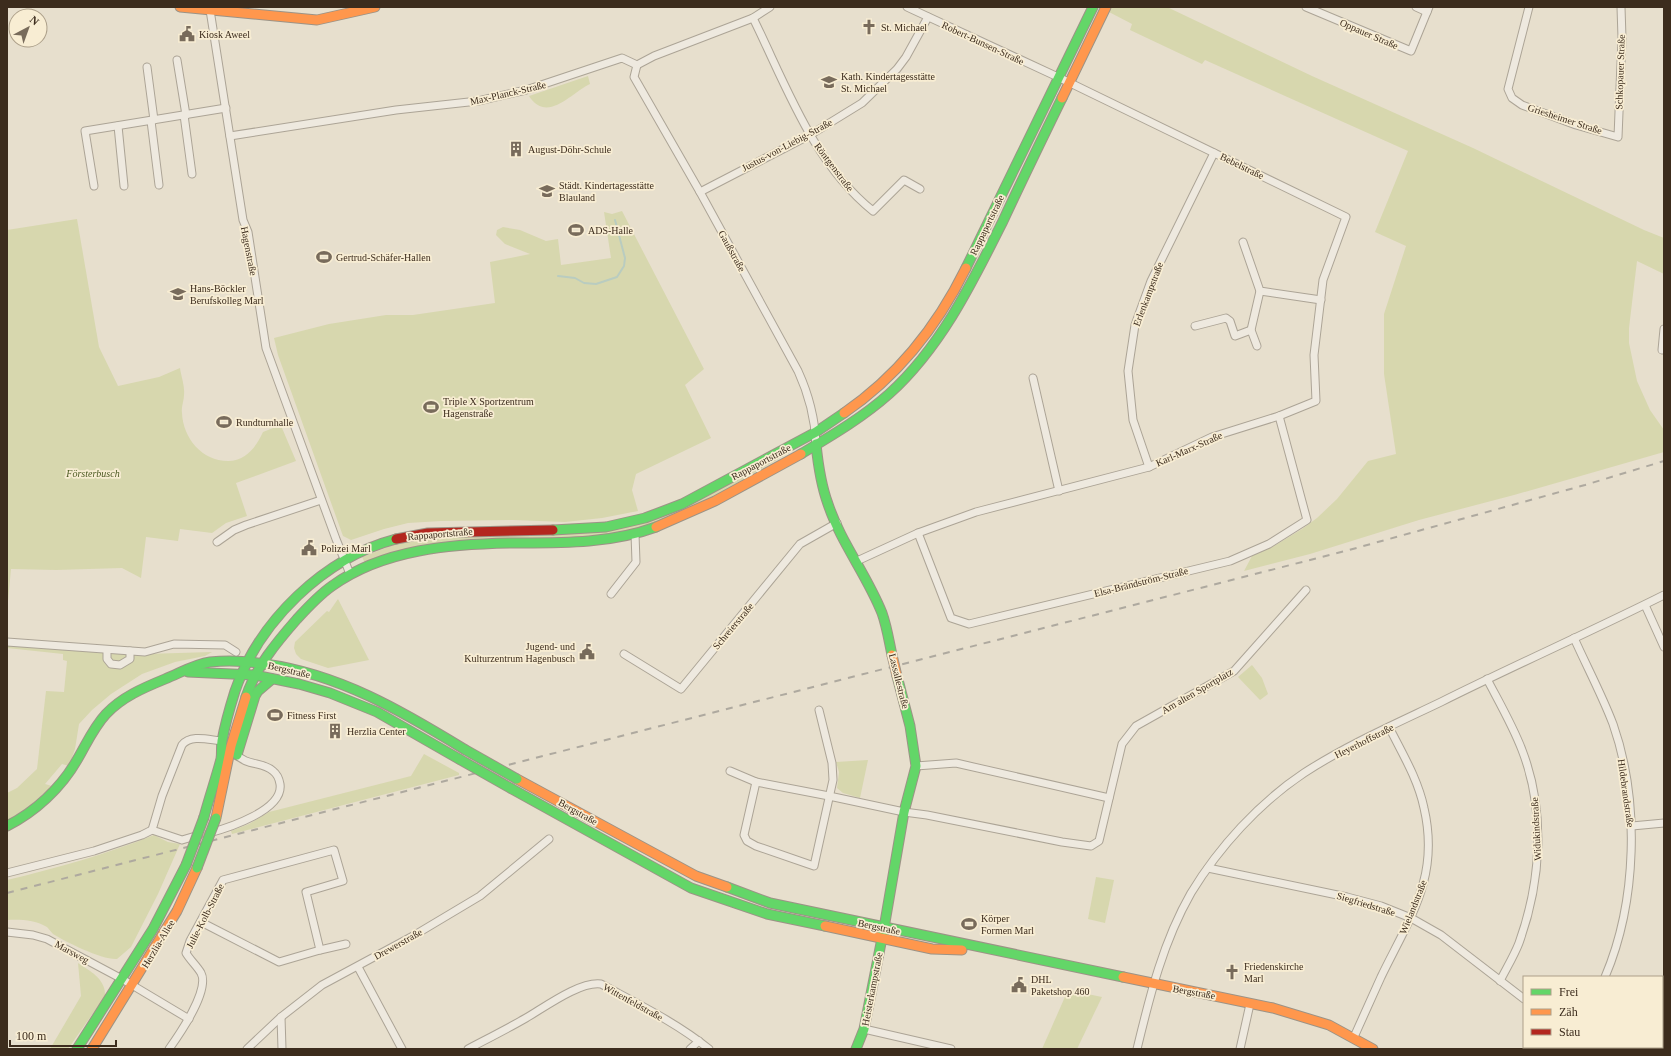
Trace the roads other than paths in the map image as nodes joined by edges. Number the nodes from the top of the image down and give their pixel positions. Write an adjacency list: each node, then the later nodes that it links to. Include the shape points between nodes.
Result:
1 (180, 7): 11 (main road)
2 (375, 7): 11 (main road, via 317,20)
3 (770, 7): 14 (street)
4 (907, 7): 13 (street, Robert-Bunsen-Straße)
5 (1093, 7): 18 (main road, Rappaportstraße)
6 (1106, 7): 19 (main road, Rappaportstraße)
7 (1306, 7): 12 (street, Oppauer Straße, via 1411,51)
8 (1416, 7): 12 (street)
9 (1529, 7): 26 (street, Griesheimer Straße, via 1508,89 1512,98 1522,105 1576,125)
10 (1621, 7): 26 (street, Schkopauer Straße)
11 (210, 10): 20 (street, Hagenstraße)
12 (1428, 10)
13 (928, 17): 18 (street, Robert-Bunsen-Straße); 25 (street, Justus-von-Liebig-Straße, via 897,69 862,103)
14 (753, 18): 16 (street); 25 (street, Röntgenstraße)
15 (177, 60): 21 (street)
16 (637, 65): 24 (street, Max-Planck-Straße, via 622,58 526,90 478,101 396,110); 33 (street, Gaußstraße, via 634,77)
17 (147, 67): 22 (street)
18 (1060, 78): 19 (street, Bebelstraße); 45 (main road, Rappaportstraße, via 965,269 947,303 924,337 877,389)
19 (1069, 84): 27 (street, Bebelstraße); 46 (main road, Rappaportstraße, via 971,286 934,344 889,394 837,433)
20 (226, 108): 21 (street); 24 (street, Hagenstraße)
21 (185, 115): 22 (street); 28 (street)
22 (152, 120): 23 (street); 29 (street)
23 (118, 126): 30 (street, via 85,131); 31 (street)
24 (230, 136): 49 (street, Hagenstraße, via 266,348)
25 (810, 136): 32 (street, Röntgenstraße, via 833,170 858,199 873,211 904,180); 33 (street, Justus-von-Liebig-Straße)
26 (1618, 137)
27 (1214, 153): 36 (street, Bebelstraße, via 1346,216 1323,280); 47 (street, Erlenkampstraße, via 1151,281 1135,325 1128,371 1133,420)
28 (192, 174)
29 (159, 185)
30 (94, 186)
31 (124, 186)
32 (920, 189)
33 (700, 192): 45 (street, Gaußstraße, via 798,371 815,420)
34 (1243, 242): 35 (street)
35 (1260, 291): 36 (street); 39 (street)
36 (1321, 300): 43 (street, Bebelstraße, via 1314,355)
37 (1195, 326): 39 (street, via 1226,318 1230,321 1235,336)
38 (1664, 329): 41 (street)
39 (1251, 330): 40 (street)
40 (1258, 346)
41 (1664, 350)
42 (1033, 378): 48 (street)
43 (1316, 402): 44 (street, Karl-Marx-Straße)
44 (1279, 416): 47 (street, Karl-Marx-Straße, via 1212,437); 51 (street, Elsa-Brändström-Straße, via 1307,520 1269,544 1230,561 969,624 951,618)
45 (816, 432): 46 (street, Gaußstraße); 54 (main road, Rappaportstraße, via 682,504 645,518 606,527 564,530 428,533 378,544)
46 (816, 444): 50 (main road, Lassallestraße, via 818,468); 52 (main road, Rappaportstraße, via 713,503 661,526)
47 (1149, 467): 48 (street, Karl-Marx-Straße)
48 (1059, 491): 51 (street, Karl-Marx-Straße, via 976,512)
49 (321, 500): 53 (street, via 246,525); 54 (street, Hagenstraße)
50 (836, 523): 55 (main road, Lassallestraße); 67 (street, Schreierstraße, via 800,544 681,689)
51 (918, 533): 55 (street, Karl-Marx-Straße)
52 (635, 534): 56 (main road, Rappaportstraße, via 587,541 450,546 394,557); 58 (street, via 636,562)
53 (217, 542)
54 (344, 560): 56 (street, Hagenstraße); 68 (main road, Rappaportstraße, via 328,570 292,601 273,622)
55 (857, 561): 79 (main road, Lassallestraße, bridge, via 881,608 888,632 910,726)
56 (350, 574): 69 (main road, Rappaportstraße, via 333,585 305,610)
57 (1306, 590): 83 (street, Am alten Sportplatz, via 1234,671 1136,726 1122,744)
58 (611, 594)
59 (1664, 595): 60 (street, Heyerhoffstraße)
60 (1644, 605): 61 (street, Heyerhoffstraße); 63 (street)
61 (1574, 638): 74 (street, Heyerhoffstraße); 87 (street, Hildebrandstraße, via 1612,724 1625,774)
62 (7, 642): 64 (street)
63 (1664, 647)
64 (107, 650): 65 (street); 65 (street, via 107,659 111,664 120,665 130,659)
65 (130, 651): 66 (street, via 145,652 174,644 225,646)
66 (236, 652)
67 (624, 654)
68 (247, 662): 69 (main road, Bergstraße); 70 (main road, Bergstraße, via 209,662); 71 (main road, Herzlia-Allee)
69 (262, 663): 72 (main road, Herzlia-Allee); 94 (main road, Bergstraße, bridge, via 333,681 383,702 696,876 770,903)
70 (184, 671): 71 (main road, Bergstraße); 86 (main road, Bergstraße, via 122,700 105,714 72,768 52,791 25,815)
71 (242, 675): 72 (main road, Bergstraße); 77 (main road, Herzlia-Allee, via 235,691)
72 (254, 675): 73 (main road, Bergstraße); 78 (main road, Herzlia-Allee, via 247,693)
73 (272, 679): 78 (main road, via 255,696); 96 (main road, Bergstraße, bridge, via 330,693 378,712 691,888 766,914)
74 (1488, 679): 76 (street, Heyerhoffstraße); 103 (street, Widukindstraße, via 1522,750 1535,796 1538,831 1538,864 1531,904 1518,944)
75 (819, 710): 82 (street, via 832,763 833,780)
76 (1389, 727): 90 (street, Heyerhoffstraße, via 1332,757 1277,793 1240,828); 92 (street, Wielandstraße, via 1414,777 1428,829 1429,855 1424,883)
77 (222, 742): 88 (street, via 190,739 185,741 162,796); 102 (main road, Herzlia-Allee, bridge, via 221,757 204,817 186,865 153,929)
78 (234, 753): 88 (street, via 243,761 270,769 277,775 281,787 273,802 259,813 231,826 182,840); 105 (main road, Herzlia-Allee, bridge, via 216,818 197,868 177,911)
79 (916, 766): 83 (street, via 956,764); 84 (main road, Lassallestraße)
80 (730, 771): 81 (street, Am alten Sportplatz)
81 (756, 782): 82 (street, Am alten Sportplatz); 82 (street, via 744,835 747,840 756,846 814,866)
82 (829, 796): 84 (street, Am alten Sportplatz)
83 (1108, 798): 84 (street, Am alten Sportplatz, via 1099,840 1091,846)
84 (904, 812): 94 (main road, Lassallestraße)
85 (1664, 823): 87 (street)
86 (7, 826)
87 (1632, 826): 101 (street, Hildebrandstraße, via 1625,907 1620,932)
88 (152, 830): 91 (street, via 94,851)
89 (549, 839): 100 (street, Drewerstraße, via 480,896)
90 (1208, 868): 92 (street, Siegfriedstraße, via 1347,897 1381,906); 104 (street, Heyerhoffstraße, via 1179,916)
91 (7, 873)
92 (1411, 918): 103 (street, Siegfriedstraße, via 1441,935); 111 (street, Wielandstraße)
93 (201, 922): 98 (street, via 279,962); 98 (street, Julie-Kolb-Straße, via 223,880 334,850 343,881 306,892); 109 (street, Julie-Kolb-Straße, via 186,952 201,973 203,982)
94 (884, 928): 96 (main road, Heisterkampstraße); 99 (main road, Bergstraße)
95 (7, 932): 102 (street, Marsweg, via 47,939)
96 (882, 939): 99 (main road, Bergstraße, via 932,949); 110 (main road, Heisterkampstraße)
97 (346, 944): 98 (street)
98 (320, 950)
99 (984, 950): 104 (main road, Bergstraße)
100 (358, 967): 108 (street, Drewerstraße, via 322,985); 119 (street)
101 (1605, 976)
102 (122, 979): 105 (street, Marsweg); 115 (main road, Herzlia-Allee)
103 (1500, 981): 106 (street, Siegfriedstraße)
104 (1153, 985): 107 (main road, Bergstraße); 125 (street, Heyerhoffstraße)
105 (132, 986): 109 (street, Marsweg); 116 (main road, Herzlia-Allee)
106 (1523, 998)
107 (1250, 1004): 111 (main road, Bergstraße, via 1329,1025); 126 (street)
108 (281, 1017): 117 (street, Drewerstraße); 118 (street)
109 (189, 1019): 113 (street)
110 (864, 1029): 123 (main road, Heisterkampstraße); 124 (street)
111 (1354, 1038): 114 (main road, Bergstraße)
112 (699, 1041): 120 (street, Wittenfeldstraße, via 652,1011 602,984 594,983 563,995); 121 (street); 122 (street, Wittenfeldstraße)
113 (171, 1048)
114 (1369, 1048)
115 (77, 1049)
116 (92, 1049)
117 (247, 1049)
118 (282, 1049)
119 (402, 1049)
120 (468, 1049)
121 (690, 1049)
122 (710, 1049)
123 (856, 1049)
124 (951, 1049)
125 (1137, 1049)
126 (1240, 1049)

